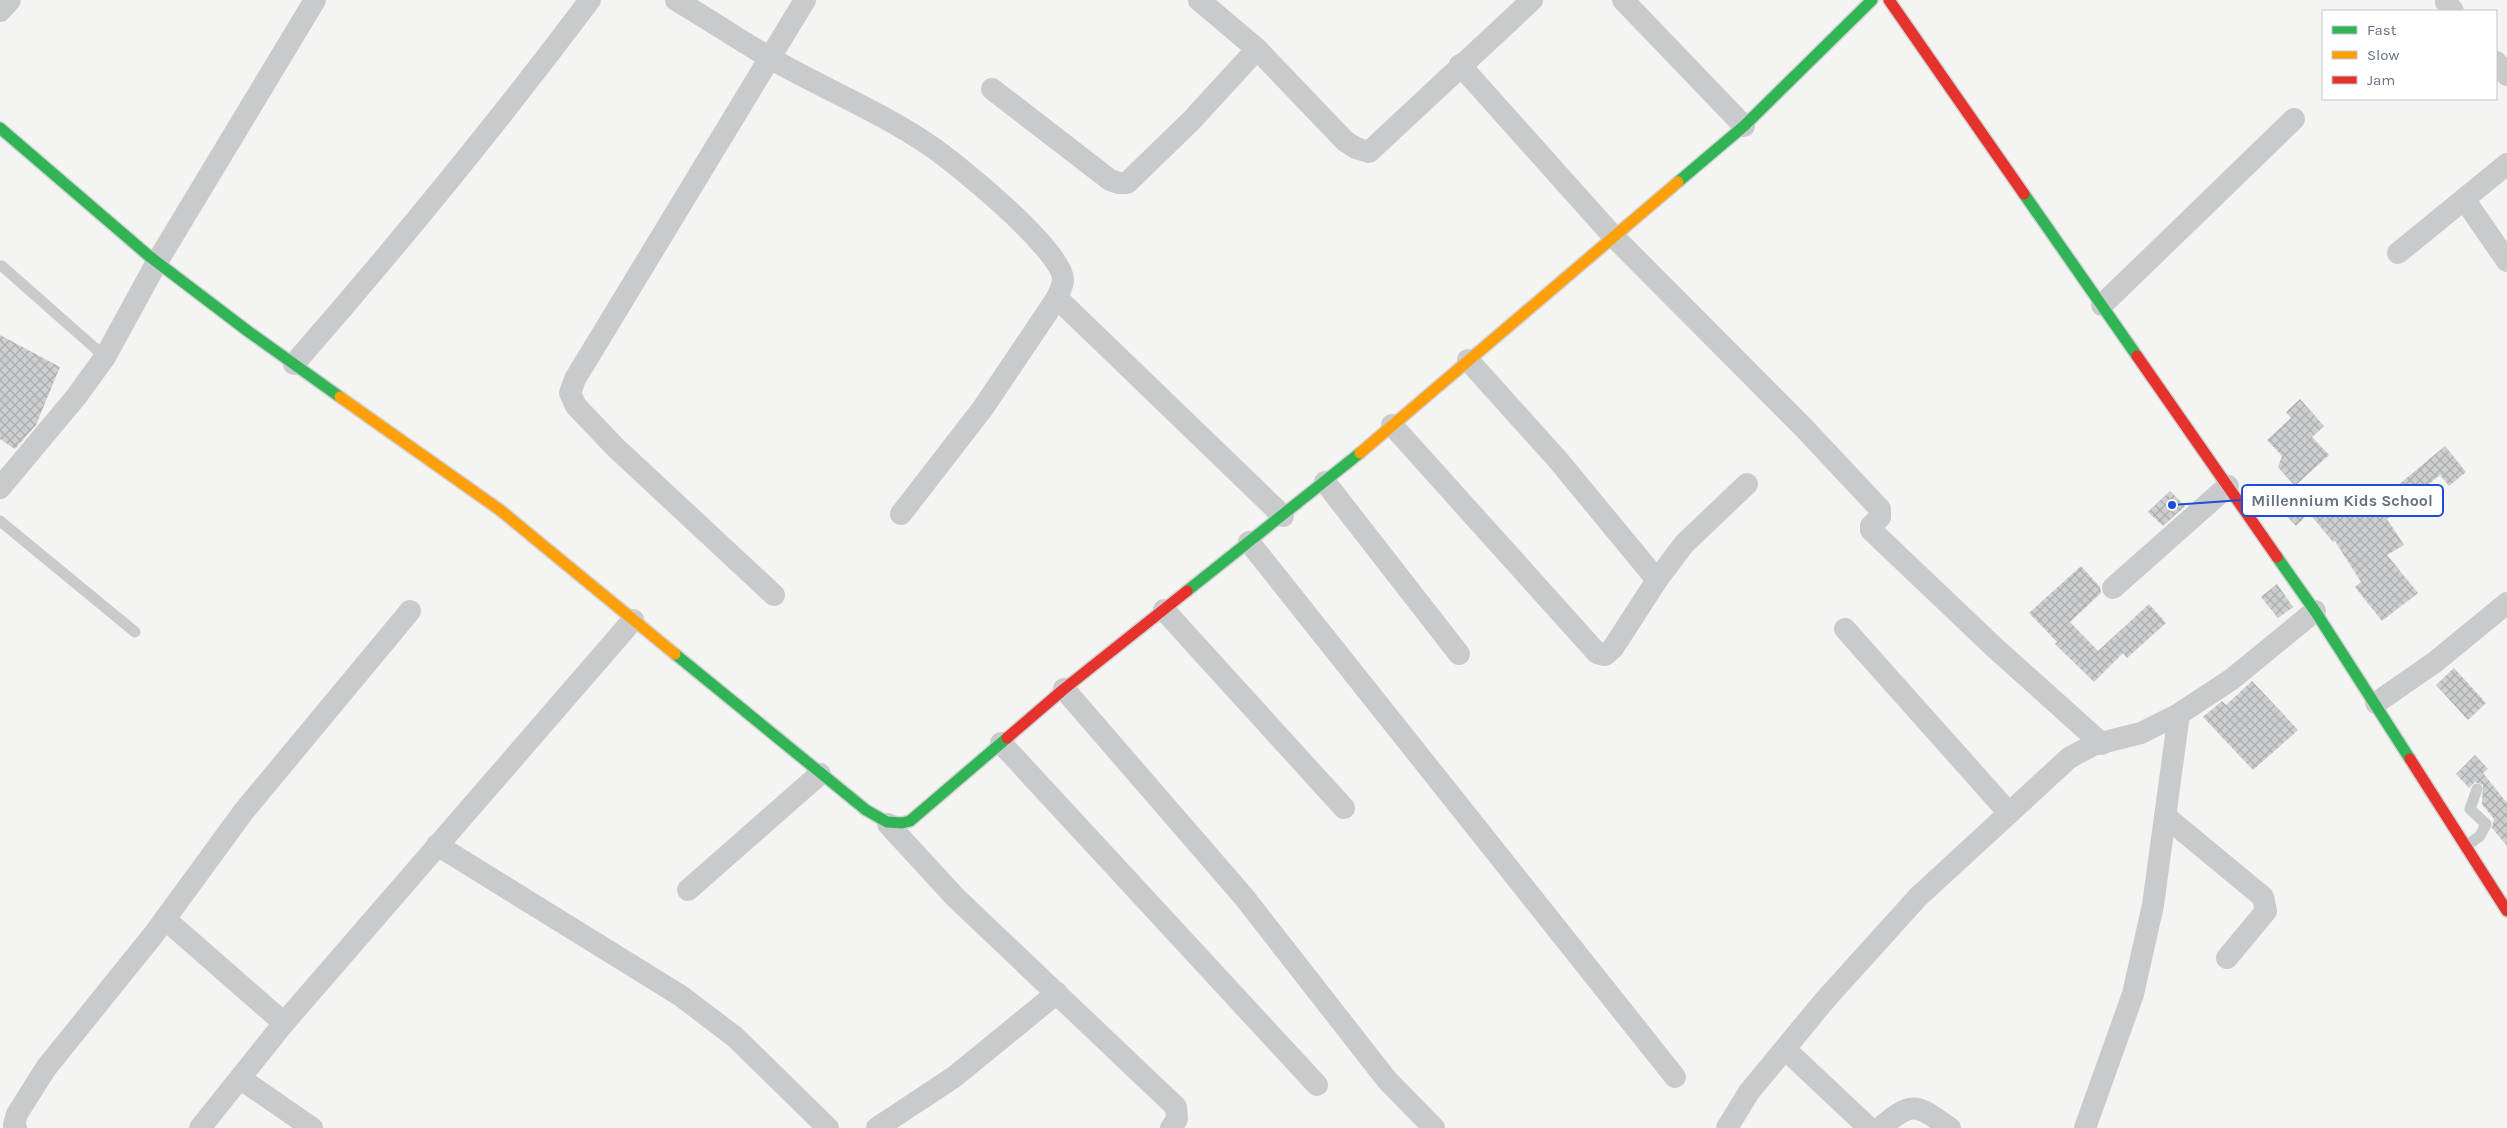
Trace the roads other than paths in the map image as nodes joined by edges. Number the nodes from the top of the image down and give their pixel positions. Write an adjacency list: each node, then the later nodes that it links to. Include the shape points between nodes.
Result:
1 (10, 0): 11 (street)
2 (315, 0): 26 (street)
3 (590, 0): 32 (street, via 390,254)
4 (676, 0): 13 (street)
5 (805, 0): 13 (street)
6 (1199, 0): 12 (street)
7 (1532, 0): 15 (street)
8 (1623, 0): 19 (street)
9 (1872, 0): 19 (street)
10 (1889, 0): 29 (street)
11 (0, 12)
12 (1257, 49): 15 (street, via 1345,141 1370,152); 17 (street, via 1192,120 1127,183 1110,180)
13 (770, 58): 28 (street, via 896,125 962,169 1052,255 1063,280); 44 (street, via 575,379 570,393 576,406 615,447)
14 (2497, 63): 16 (street)
15 (1460, 65): 23 (street)
16 (2507, 75)
17 (992, 89)
18 (2294, 119): 29 (street)
19 (1744, 126): 23 (street)
20 (0, 128): 26 (street)
21 (2507, 164): 22 (street)
22 (2464, 199): 24 (street); 25 (street)
23 (1614, 236): 31 (street); 57 (street, via 1880,509 1880,517 1871,530)
24 (2398, 254)
25 (2507, 261)
26 (157, 262): 30 (street); 32 (street)
27 (2, 266): 30 (lane)
28 (1057, 298): 38 (street, via 983,408); 39 (street)
29 (2102, 306): 36 (street)
30 (105, 357): 37 (street)
31 (1468, 360): 33 (street); 42 (street, via 1558,460)
32 (294, 364): 49 (street, via 500,510)
33 (1392, 425): 34 (street); 42 (street, via 1597,653 1606,654 1613,648)
34 (1325, 482): 39 (street); 52 (street)
35 (1747, 484): 42 (street, via 1684,544)
36 (2228, 486): 43 (street); 47 (street)
37 (0, 488)
38 (902, 514)
39 (1283, 516): 41 (street)
40 (0, 522): 51 (lane)
41 (1249, 542): 46 (street); 73 (street)
42 (1657, 580)
43 (2113, 588)
44 (774, 595)
45 (2507, 603): 54 (street, via 2435,662)
46 (1164, 610): 53 (street); 60 (street)
47 (2315, 610): 54 (street); 55 (street, via 2232,679)
48 (410, 611): 68 (street, via 244,811)
49 (633, 620): 58 (street); 64 (street)
50 (1844, 629): 61 (street)
51 (135, 632)
52 (1459, 654)
53 (1064, 689): 56 (street); 82 (street, via 1244,897 1387,1080)
54 (2376, 703): 65 (street)
55 (2179, 714): 57 (street, via 2141,733); 62 (street)
56 (1001, 743): 63 (street, via 910,821 900,825); 75 (street)
57 (2102, 744): 61 (street, via 2093,745 2069,758)
58 (820, 774): 63 (street, via 853,802); 66 (street)
59 (2477, 789): 65 (lane, via 2470,809 2486,824 2480,836)
60 (1344, 808)
61 (2009, 813): 72 (street, via 1918,897)
62 (2165, 816): 69 (street, via 2263,897 2266,911); 87 (street, via 2152,905 2133,994)
63 (888, 824): 70 (street, via 955,897)
64 (437, 844): 71 (street); 79 (street, via 681,996 735,1037)
65 (2466, 846): 67 (street)
66 (688, 890)
67 (2507, 911)
68 (165, 919): 71 (street); 76 (street, via 46,1068 17,1114)
69 (2227, 958)
70 (1057, 993): 80 (street, via 954,1077); 81 (street, via 1176,1107 1177,1119)
71 (284, 1023): 74 (street)
72 (1785, 1049): 83 (street, via 1749,1092); 84 (street)
73 (1675, 1077)
74 (241, 1079): 77 (street); 78 (street)
75 (1317, 1085)
76 (16, 1128)
77 (200, 1128)
78 (312, 1128)
79 (828, 1128)
80 (877, 1128)
81 (1171, 1128)
82 (1434, 1128)
83 (1727, 1128)
84 (1869, 1128)
85 (1880, 1128): 86 (street, via 1897,1113 1920,1108)
86 (1950, 1128)
87 (2085, 1128)

